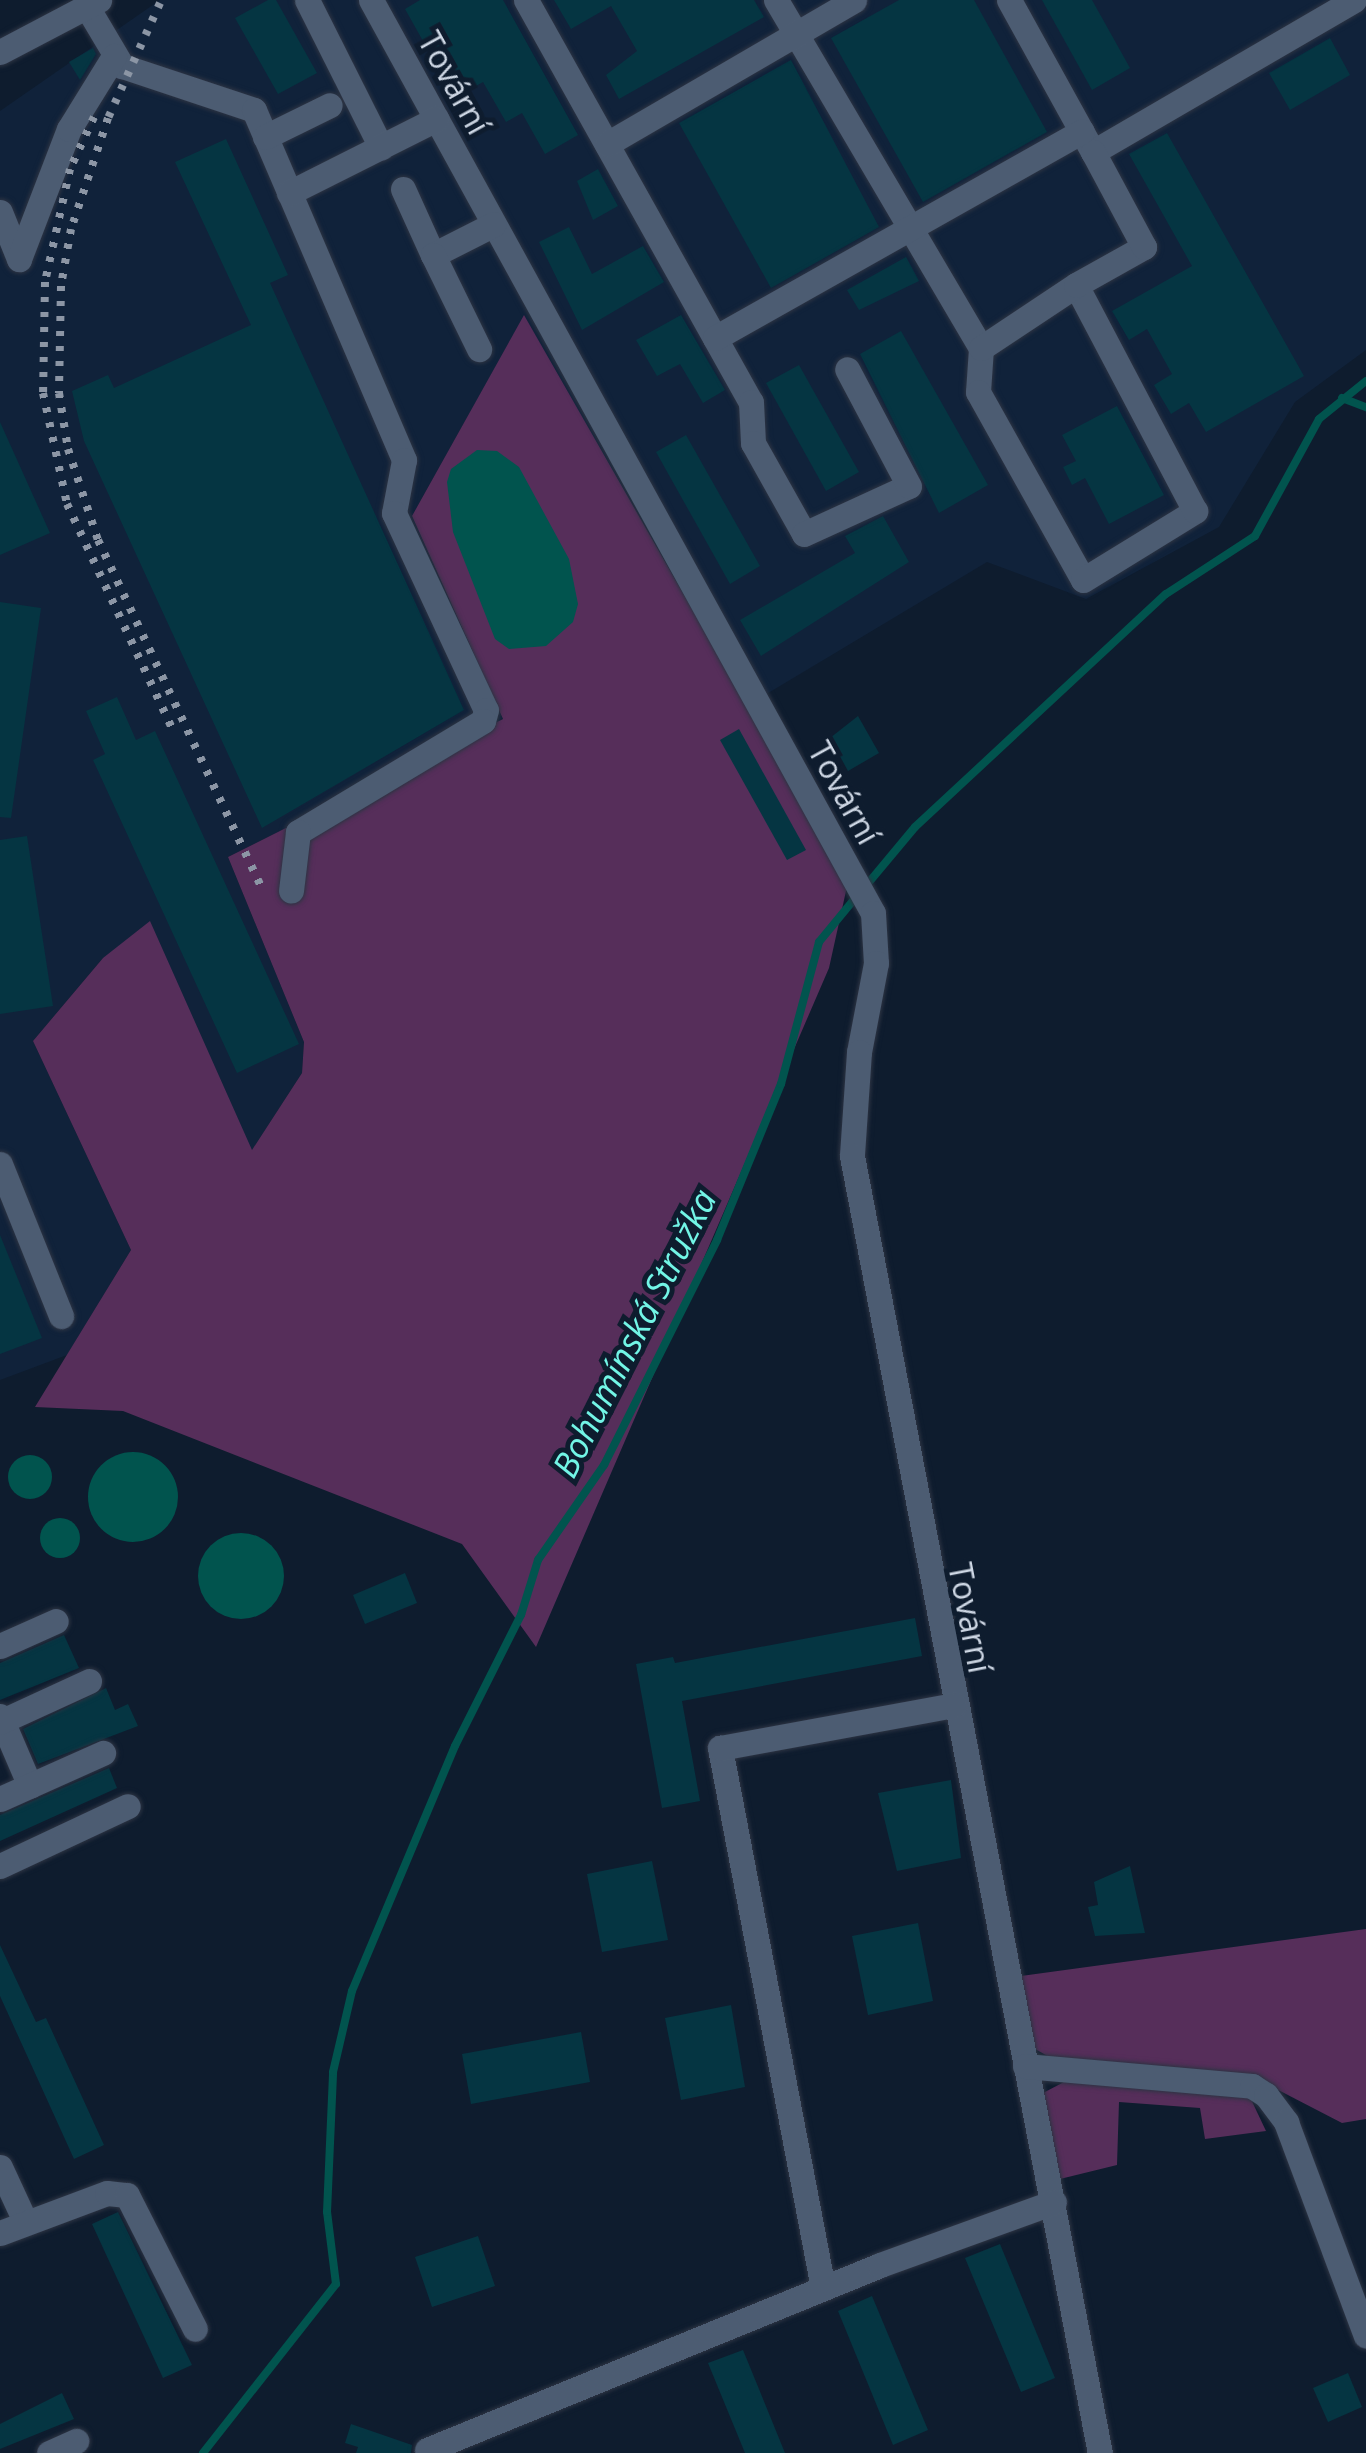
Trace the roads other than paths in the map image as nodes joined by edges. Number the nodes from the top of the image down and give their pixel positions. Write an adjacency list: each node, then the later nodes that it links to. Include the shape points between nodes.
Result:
1 (307, 0): 17 (street)
2 (371, 0): 13 (street, Tovární)
3 (526, 0): 16 (street)
4 (776, 0): 9 (street)
5 (854, 0): 9 (street)
6 (1009, 0): 15 (street)
7 (1354, 0): 15 (street)
8 (93, 3): 10 (street); 11 (street)
9 (796, 33): 16 (street); 22 (street)
10 (0, 52)
11 (114, 56): 14 (street, via 130,70 254,110); 20 (street, via 69,129 19,259)
12 (330, 105): 14 (street)
13 (436, 119): 17 (street); 21 (street, Tovární)
14 (266, 137): 19 (street)
15 (1087, 142): 22 (street); 24 (street, via 1144,247)
16 (607, 144): 25 (street)
17 (381, 147): 19 (street)
18 (403, 189): 23 (street)
19 (289, 193): 29 (street, via 404,460 394,513 486,710 483,722 298,832)
20 (0, 212)
21 (494, 224): 23 (street); 35 (street, Tovární, via 873,913 876,963 858,1052 852,1156)
22 (912, 228): 25 (street); 26 (street)
23 (434, 255): 27 (street)
24 (1076, 285): 26 (street); 26 (street, via 1195,511 1084,580 978,392)
25 (715, 338): 28 (street, via 751,402 753,443 804,534 909,486)
26 (981, 348)
27 (479, 349)
28 (847, 369)
29 (291, 891)
30 (0, 1164): 31 (street)
31 (62, 1316)
32 (56, 1621): 33 (street)
33 (0, 1646)
34 (89, 1681): 36 (street)
35 (954, 1705): 42 (street, Tovární); 47 (street, Tovární, via 720,1748)
36 (1, 1720): 38 (street)
37 (103, 1754): 38 (street)
38 (30, 1786): 39 (street)
39 (0, 1799)
40 (128, 1806): 41 (street)
41 (0, 1866)
42 (1025, 2066): 44 (street, Tovární); 49 (street, via 1252,2086 1266,2095 1286,2122)
43 (0, 2168): 45 (street)
44 (1054, 2202): 47 (street); 53 (street, Tovární)
45 (25, 2221): 46 (street); 48 (street, via 107,2194 128,2195)
46 (0, 2232)
47 (823, 2288): 51 (street)
48 (195, 2328)
49 (1366, 2336)
50 (76, 2441): 52 (street)
51 (427, 2450)
52 (49, 2453)
53 (1100, 2453)

